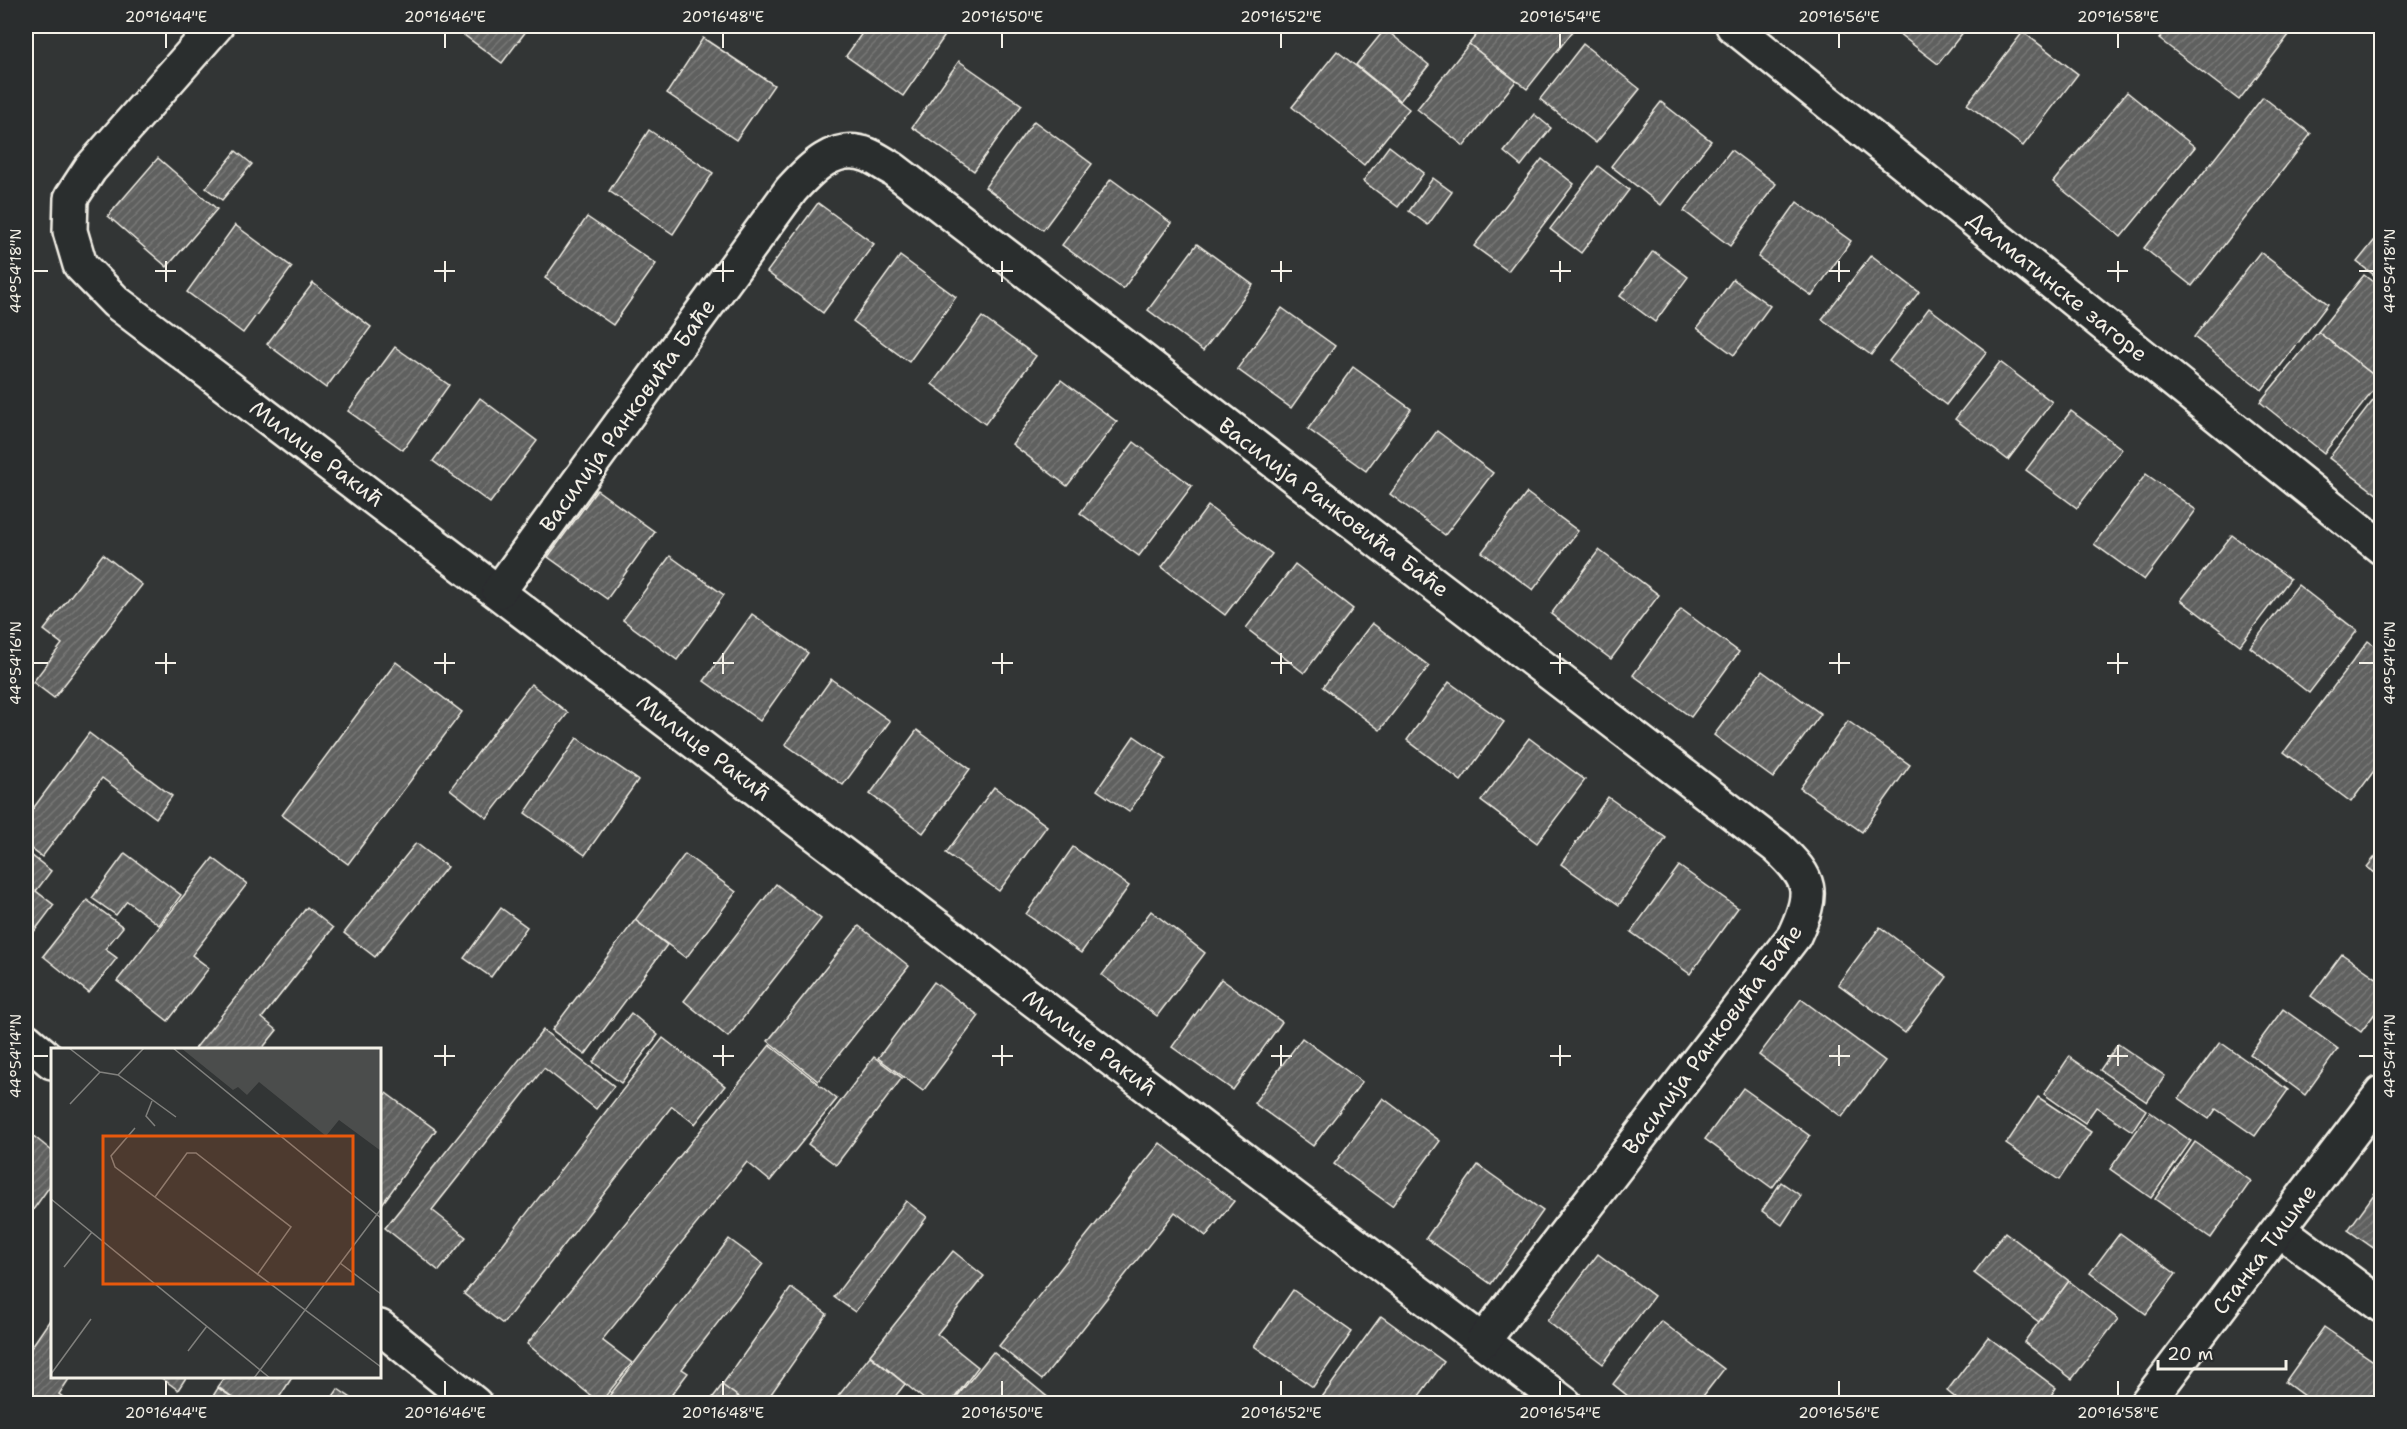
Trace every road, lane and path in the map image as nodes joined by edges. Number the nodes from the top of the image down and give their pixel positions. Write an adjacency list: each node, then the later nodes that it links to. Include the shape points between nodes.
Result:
1 (216, 26): 4 (street, Милице Ракић, via 90,169 71,198 70,231 80,265 116,302)
2 (1733, 26): 3 (street, Далматинске загоре)
3 (2382, 548)
4 (498, 591): 11 (street, Милице Ракић); 11 (street, Василија Ранковића Баће, via 810,169 847,151 867,154 902,177 1777,847 1807,884 1807,903 1794,936)
5 (26, 1040): 6 (street)
6 (51, 1061)
7 (2382, 1093): 8 (street, Станка Тишме)
8 (2280, 1230): 9 (street); 14 (street, Станка Тишме)
9 (2382, 1306)
10 (381, 1328): 12 (street)
11 (1483, 1341): 13 (street, Милице Ракић)
12 (475, 1404)
13 (1565, 1404)
14 (2146, 1404)

